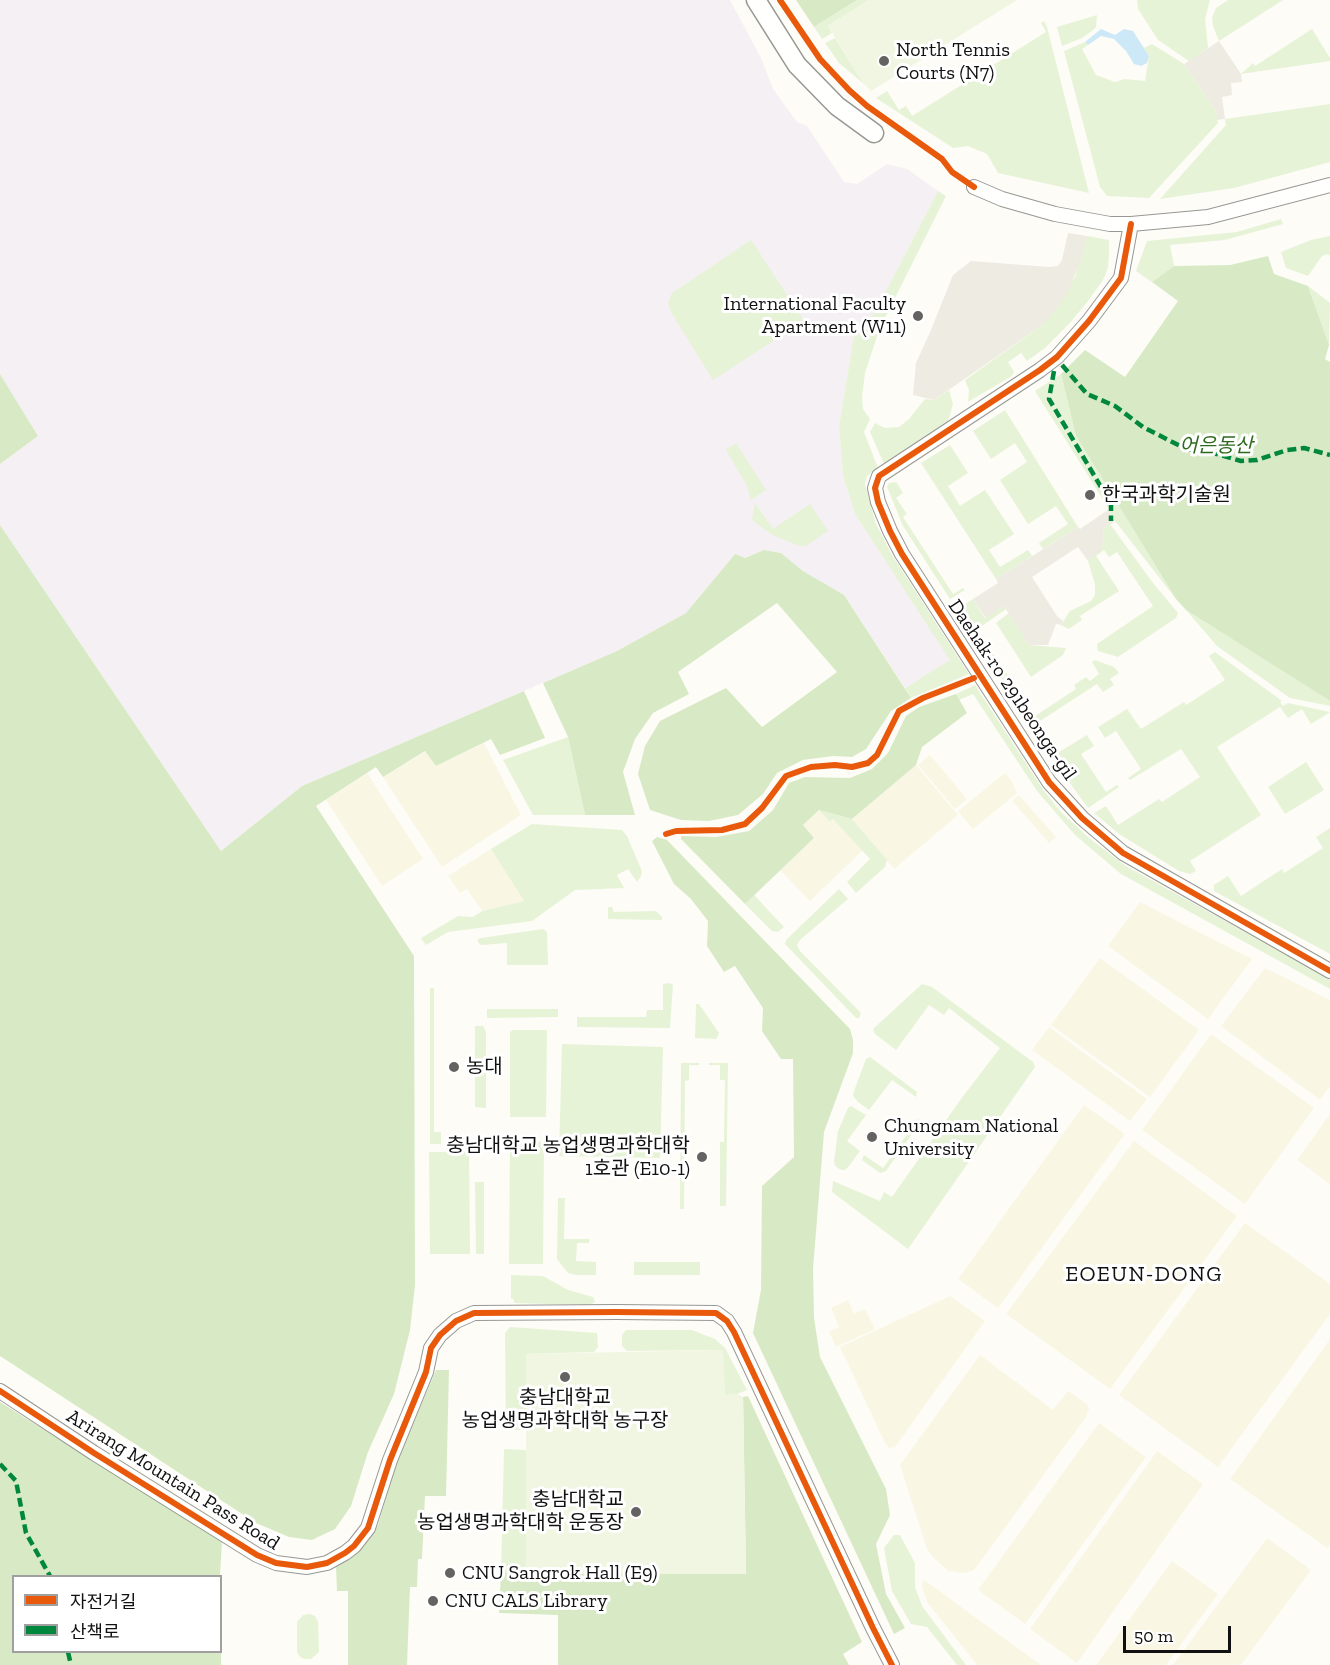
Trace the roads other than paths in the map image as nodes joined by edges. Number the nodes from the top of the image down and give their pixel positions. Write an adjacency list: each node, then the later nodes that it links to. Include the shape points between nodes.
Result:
1 (756, 0): 2 (street, via 796,65 837,106)
2 (874, 133)
3 (1330, 185): 5 (street, via 1208,216)
4 (974, 187): 5 (street, via 1002,200 1055,214)
5 (1131, 224): 6 (street, Daehak-ro 291beonga-gil, via 1121,278 1057,357 879,476 875,488 878,502 902,554 1049,782 1082,818 1124,853)
6 (1330, 971)
7 (0, 1390): 8 (street, Arirang Mountain Pass Road, via 257,1555 276,1563 307,1567 327,1563 345,1553 368,1528 390,1460 426,1372 431,1348 456,1321 474,1313 716,1313 734,1332)
8 (892, 1665)

